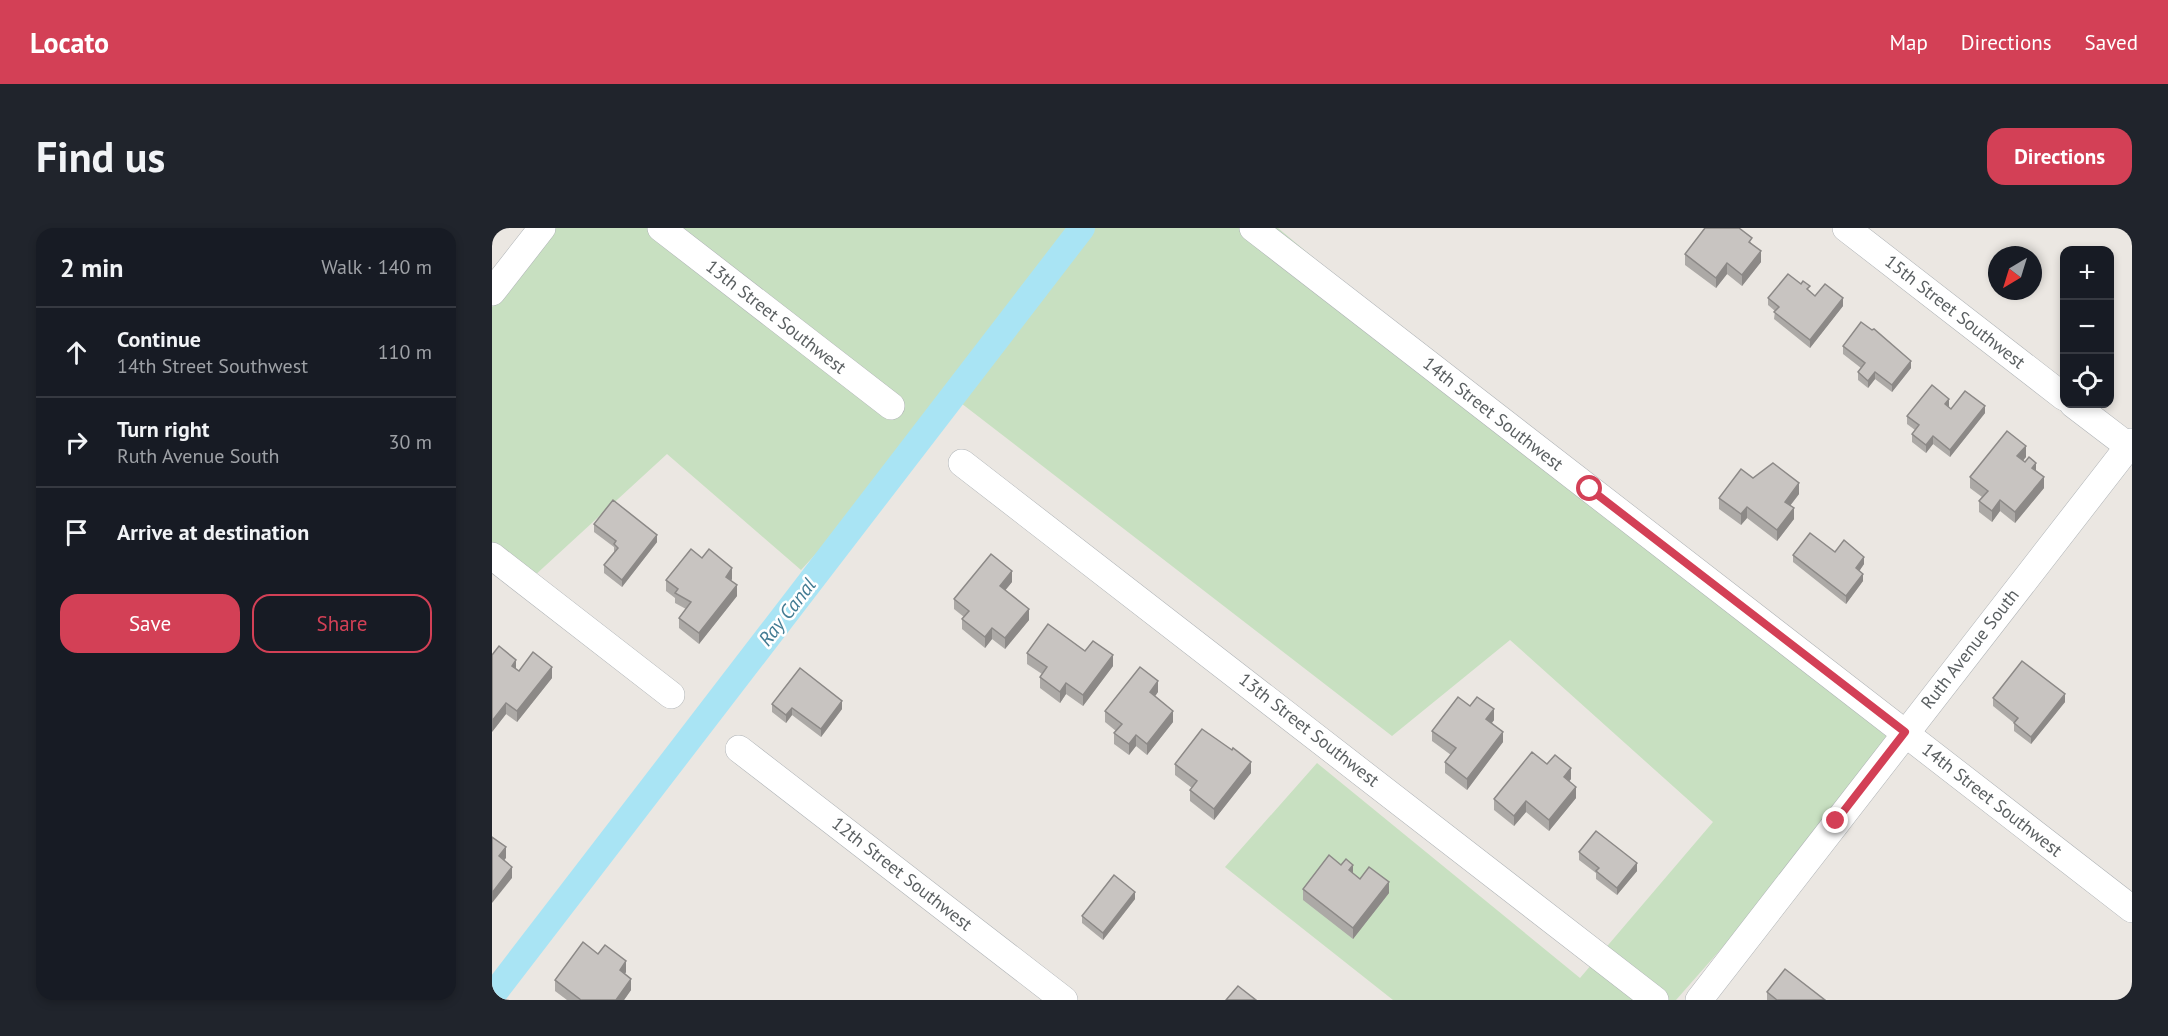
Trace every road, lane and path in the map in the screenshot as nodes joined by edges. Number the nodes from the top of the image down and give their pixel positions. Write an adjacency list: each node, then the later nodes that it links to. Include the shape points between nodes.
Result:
1 (542, 228): 5 (street)
2 (661, 228): 7 (street, 13th Street Southwest)
3 (1254, 228): 13 (street, 14th Street Southwest)
4 (1846, 228): 6 (street, 15th Street Southwest)
5 (492, 292)
6 (2060, 394)
7 (891, 406)
8 (2079, 408): 9 (street)
9 (2131, 446): 13 (street, Ruth Avenue South)
10 (962, 463): 17 (street, 13th Street Southwest)
11 (492, 555): 12 (street)
12 (671, 695)
13 (1905, 732): 15 (street, 14th Street Southwest); 18 (street, Ruth Avenue South)
14 (739, 749): 16 (street, 12th Street Southwest)
15 (2132, 909)
16 (1064, 1000)
17 (1655, 1000)
18 (1699, 1000)

